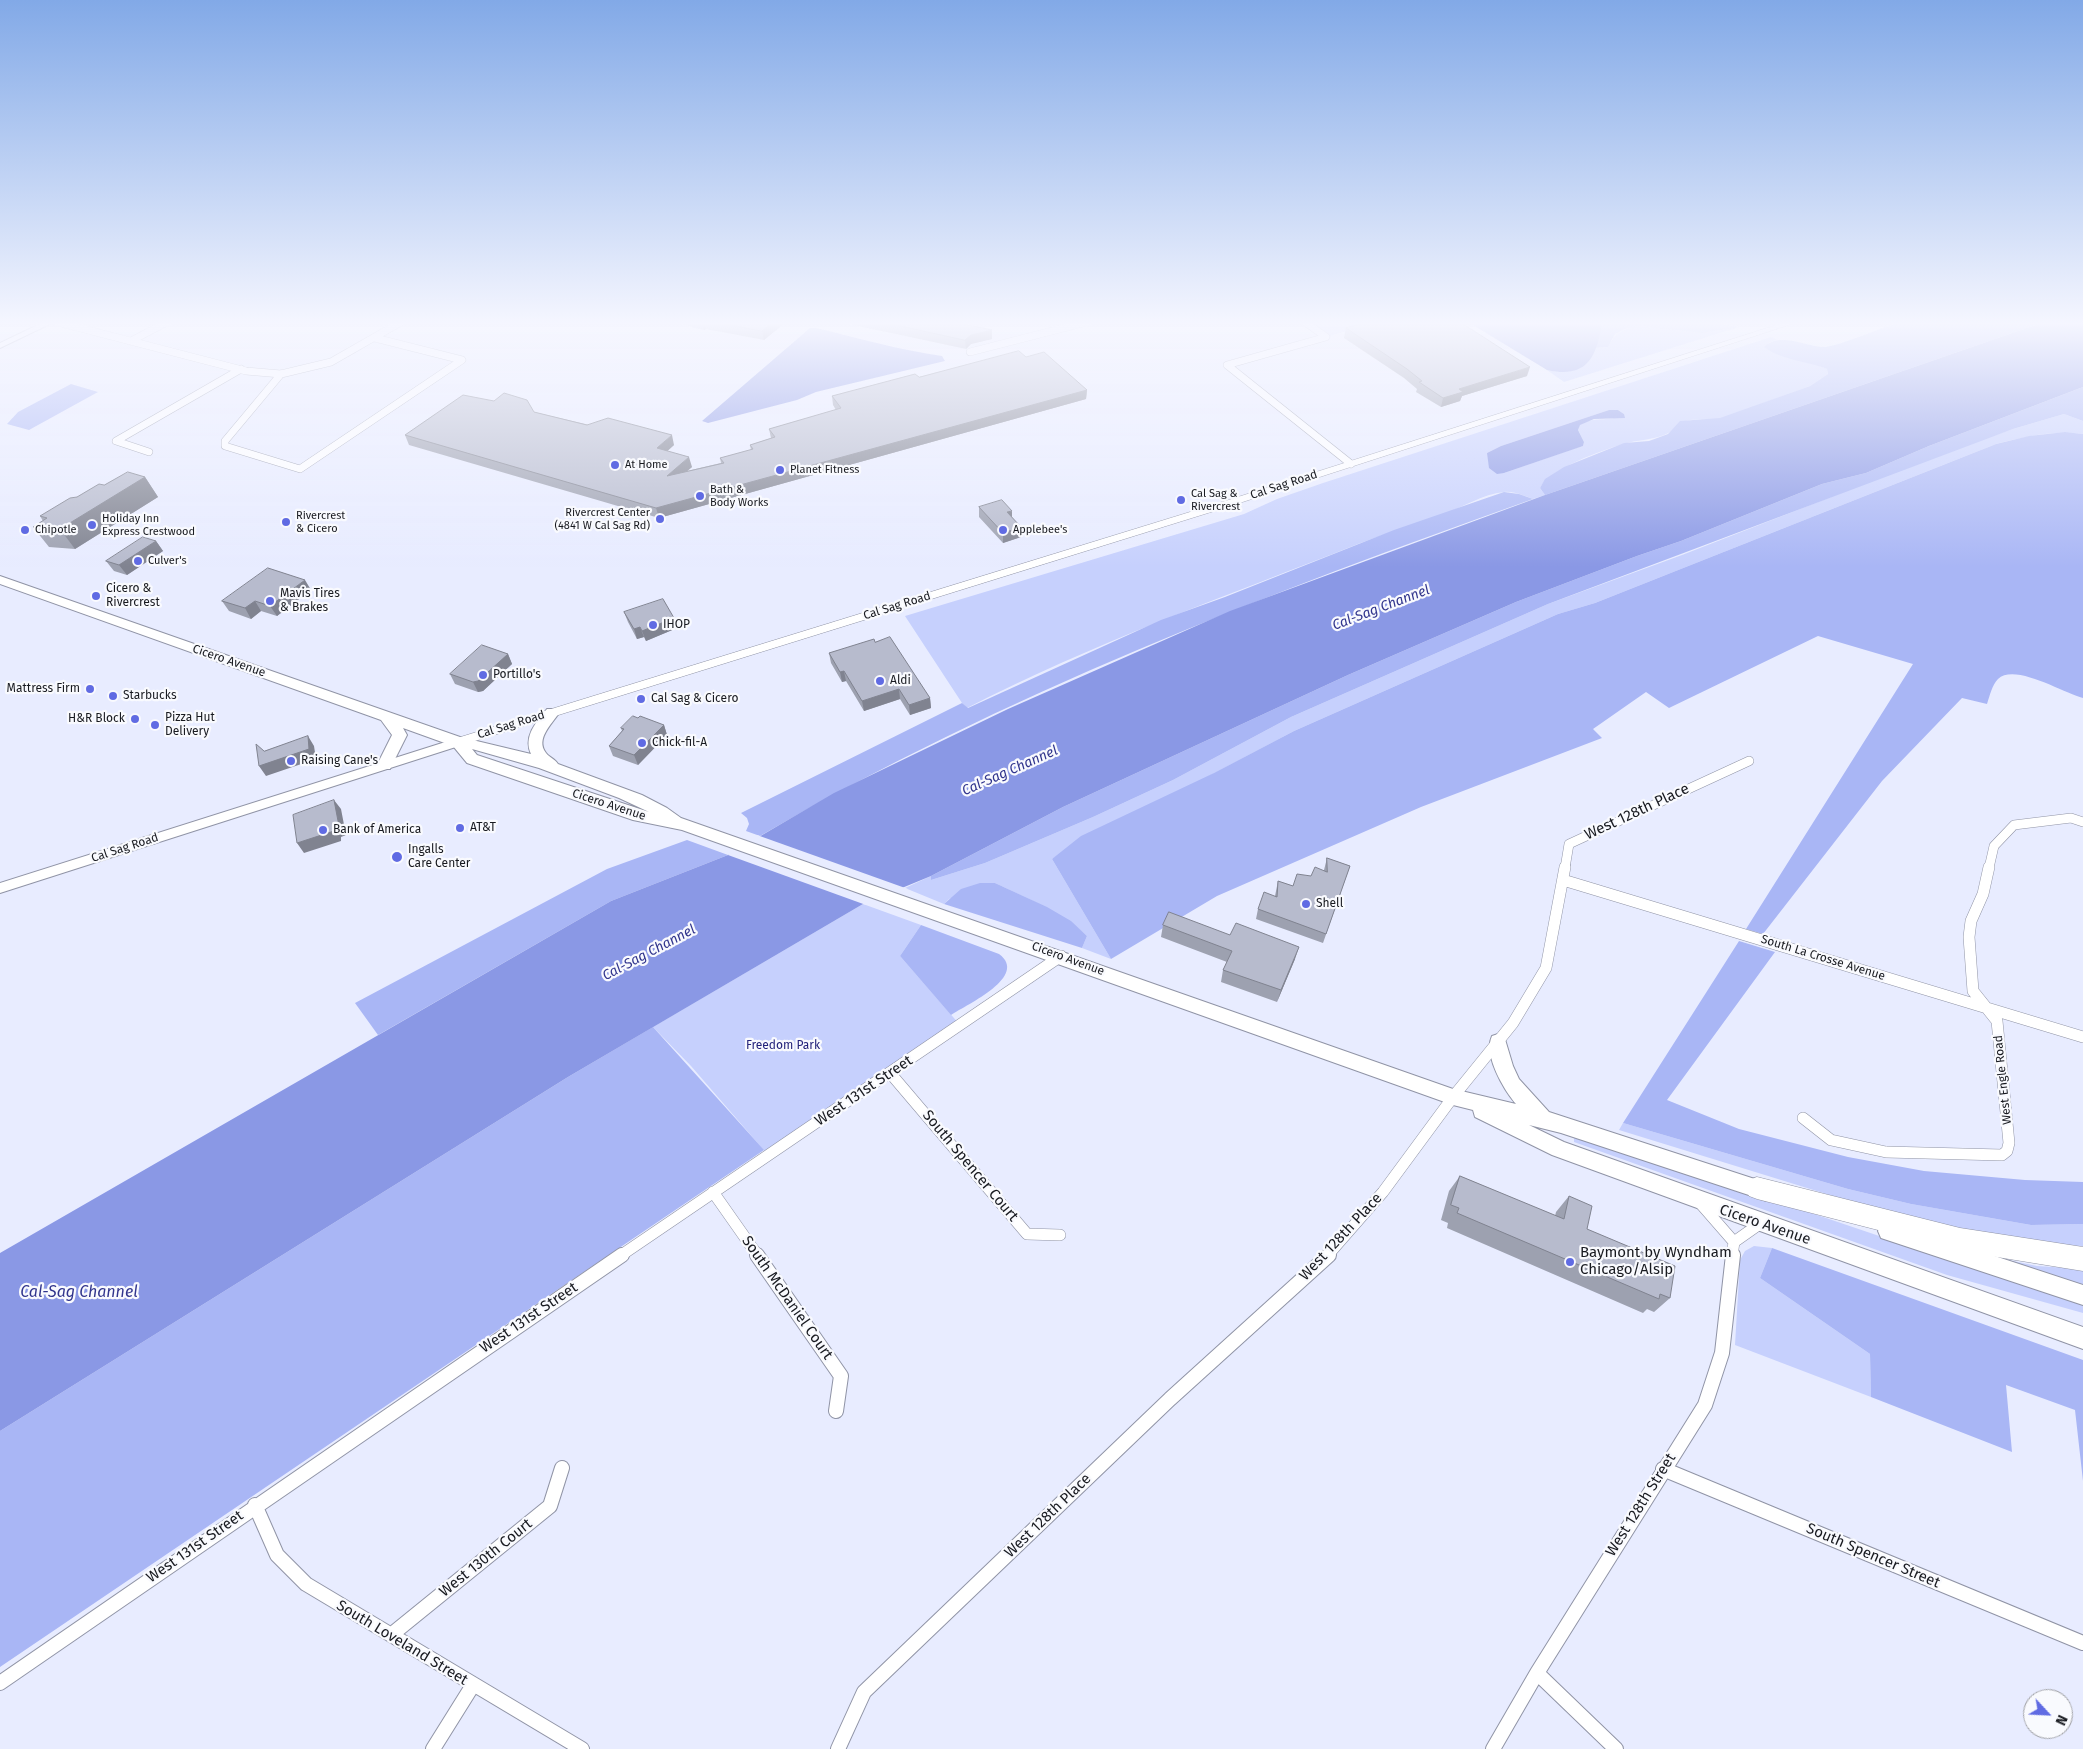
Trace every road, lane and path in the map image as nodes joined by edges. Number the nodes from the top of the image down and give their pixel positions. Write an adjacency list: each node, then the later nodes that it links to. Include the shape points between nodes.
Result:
1 (181, 404): 6 (street, via 116,441)
2 (256, 404): 3 (street, via 225,441 225,446 300,469)
3 (397, 404)
4 (1275, 404): 7 (street)
5 (1539, 404): 7 (main road, Cal Sag Road)
6 (150, 452)
7 (1351, 464): 9 (main road, Cal Sag Road)
8 (0, 580): 10 (main road, Cicero Avenue)
9 (552, 712): 11 (main road, Cal Sag Road); 14 (main road, via 540,726 534,747 544,761)
10 (386, 716): 11 (main road, Cicero Avenue); 13 (main road, via 400,735)
11 (458, 742): 13 (street, Cal Sag Road); 14 (main road, Cicero Avenue, via 488,746); 16 (main road, Cicero Avenue, via 472,759 639,816)
12 (1748, 761): 17 (street, West 128th Place, via 1569,844)
13 (385, 765): 18 (street, Cal Sag Road)
14 (566, 772): 16 (main road, Cicero Avenue, via 648,802)
15 (2083, 822): 20 (street, West Engle Road, via 2070,818 2014,825 1994,846 1969,937 1973,991)
16 (683, 824): 19 (main road, Cicero Avenue)
17 (1563, 880): 20 (street, South La Crosse Avenue); 22 (street, West 128th Place, via 1546,968)
18 (0, 888)
19 (1061, 956): 23 (street, West 131st Street); 24 (main road, Cicero Avenue)
20 (1982, 1005): 21 (street, South La Crosse Avenue); 25 (street, West Engle Road, via 1997,1021 2009,1142 2007,1151 2002,1155 1886,1152 1831,1140)
21 (2083, 1037)
22 (1498, 1042): 24 (street, West 128th Place); 26 (main road, via 1501,1064 1516,1093)
23 (891, 1074): 28 (street, West 131st Street); 31 (street, South Spencer Court, via 1027,1234)
24 (1453, 1097): 26 (main road, Cicero Avenue); 29 (main road, Cicero Avenue, via 1558,1150); 47 (street, West 128th Place, via 1383,1192 1326,1258 1170,1399 864,1692)
25 (1803, 1118)
26 (1545, 1120): 27 (main road, Cicero Avenue)
27 (1757, 1188): 33 (highway, via 1965,1242); 34 (main road, Cicero Avenue)
28 (713, 1192): 36 (street, South McDaniel Court, via 842,1376); 39 (street, West 131st Street)
29 (1697, 1200): 30 (main road, Cicero Avenue); 32 (street)
30 (1761, 1223): 32 (street); 35 (main road, Cicero Avenue)
31 (1060, 1235)
32 (1734, 1242): 38 (street, West 128th Street, via 1722,1353 1705,1405)
33 (2083, 1259)
34 (2083, 1295)
35 (2083, 1338)
36 (836, 1411)
37 (562, 1468): 40 (street, West 130th Court, via 550,1506)
38 (1662, 1469): 41 (street, South Spencer Street); 42 (street, West 128th Street)
39 (256, 1505): 40 (street, South Loveland Street, via 277,1555 306,1584); 43 (street, West 131st Street)
40 (391, 1635): 44 (street, South Loveland Street)
41 (2083, 1643)
42 (1537, 1673): 48 (street, West 128th Street); 49 (street)
43 (0, 1683)
44 (473, 1685): 45 (street); 46 (street, South Loveland Street)
45 (433, 1749)
46 (582, 1749)
47 (838, 1749)
48 (1493, 1749)
49 (1616, 1749)

